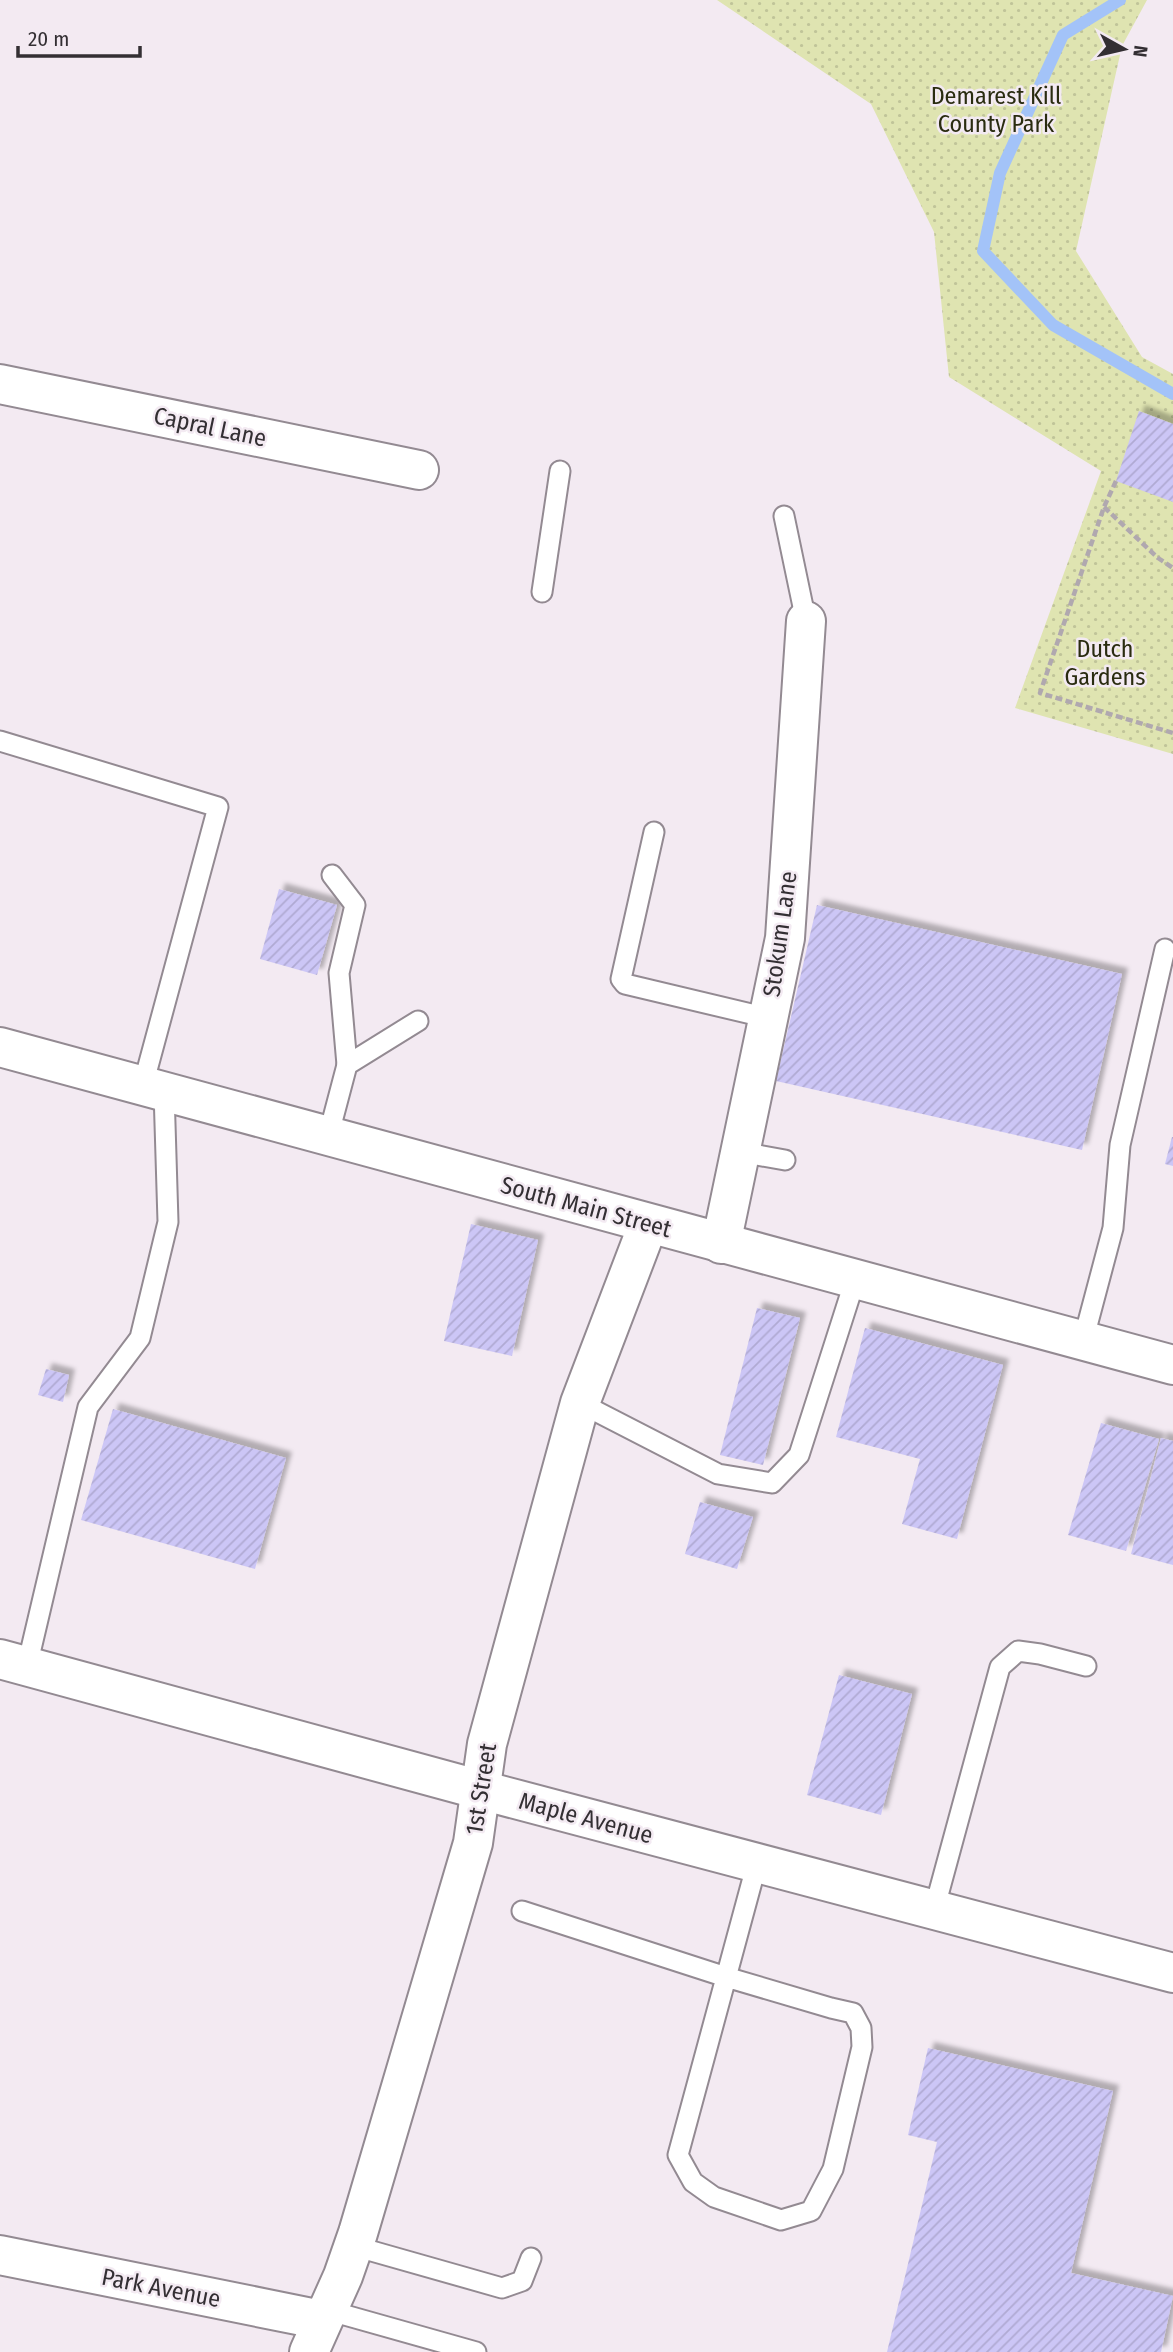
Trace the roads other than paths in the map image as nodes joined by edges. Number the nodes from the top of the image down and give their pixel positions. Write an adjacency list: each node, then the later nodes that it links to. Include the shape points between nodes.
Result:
1 (0, 384): 2 (street, Capral Lane)
2 (419, 470)
3 (560, 471): 5 (lane)
4 (784, 516): 6 (lane)
5 (542, 592)
6 (806, 621): 11 (street, Stokum Lane, via 785,938)
7 (0, 741): 15 (lane, via 218,807)
8 (654, 832): 11 (lane, via 621,979 625,984)
9 (332, 875): 14 (lane, via 355,905 339,973)
10 (1165, 949): 22 (lane, via 1121,1145 1113,1228)
11 (768, 1018): 17 (street, Stokum Lane)
12 (418, 1021): 14 (lane)
13 (0, 1047): 15 (street, South Main Street)
14 (347, 1065): 16 (lane)
15 (154, 1088): 16 (street, South Main Street); 25 (lane, via 168,1222 144,1325 140,1338 88,1407)
16 (328, 1137): 19 (street, South Main Street)
17 (740, 1152): 18 (lane); 20 (street, Stokum Lane)
18 (785, 1160)
19 (648, 1224): 20 (street, South Main Street); 24 (street, 1st Street)
20 (721, 1244): 21 (street, South Main Street)
21 (855, 1279): 22 (street, South Main Street); 24 (lane, via 799,1455 772,1483 718,1474)
22 (1083, 1341): 23 (street, South Main Street)
23 (1173, 1365)
24 (580, 1403): 27 (street, 1st Street, via 487,1744)
25 (14, 1662): 27 (street, Maple Avenue)
26 (1086, 1667): 29 (lane, via 1018,1651 1000,1667)
27 (481, 1790): 28 (street, Maple Avenue); 33 (street, 1st Street, via 473,1843)
28 (757, 1863): 29 (street, Maple Avenue); 32 (lane)
29 (934, 1910): 31 (street, Maple Avenue)
30 (522, 1911): 32 (lane)
31 (1173, 1973)
32 (726, 1977): 32 (lane, via 678,2155 693,2182 714,2197 781,2220 811,2211 833,2169 862,2047 862,2028 853,2012)
33 (354, 2246): 35 (lane, via 502,2288 522,2281); 36 (street, 1st Street)
34 (0, 2255): 36 (street, Park Avenue)
35 (531, 2258)
36 (319, 2327): 37 (lane)
37 (475, 2352)

